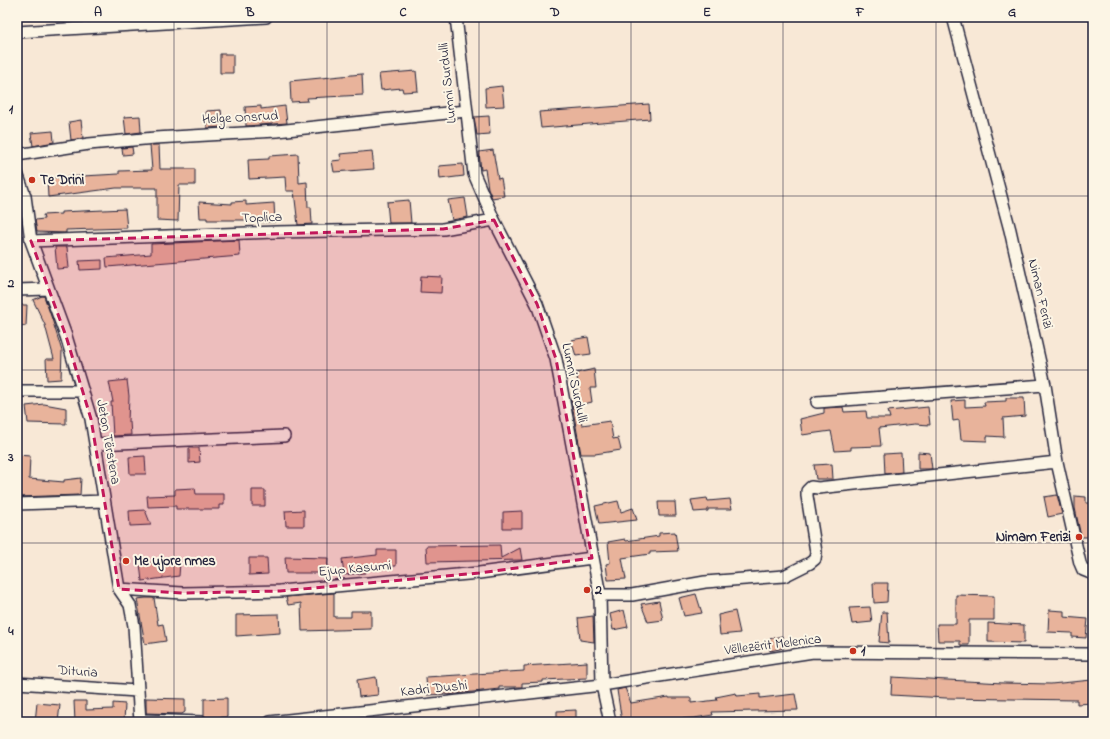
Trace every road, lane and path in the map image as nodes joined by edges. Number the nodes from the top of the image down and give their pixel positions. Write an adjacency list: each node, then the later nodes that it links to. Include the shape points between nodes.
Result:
1 (266, 17): 4 (street)
2 (456, 17): 5 (street, Lumni Surdulli)
3 (953, 17): 12 (street, Niman Ferizi, via 1001,194)
4 (17, 32)
5 (466, 111): 6 (street, Helge Onsrud, via 277,131 89,144); 8 (street, Lumni Surdulli, via 474,174)
6 (17, 155)
7 (17, 173): 9 (street, Jeton Tërstena, via 25,196)
8 (494, 220): 9 (street, Toplica, via 443,229); 21 (street, Lumni Surdulli, via 537,304 556,359)
9 (31, 241): 10 (street, Jeton Tërstena)
10 (48, 289): 11 (street); 14 (street, Jeton Tërstena)
11 (17, 290)
12 (1045, 385): 15 (street); 18 (street, Niman Ferizi)
13 (17, 391): 14 (street)
14 (83, 391): 17 (street, Jeton Tërstena)
15 (817, 402)
16 (284, 436): 17 (street)
17 (95, 444): 19 (street, Jeton Tërstena)
18 (1057, 462): 22 (street, Niman Ferizi, via 1080,563 1083,570); 24 (street, via 811,487 807,491 807,496 816,552 810,563 784,576 705,582 632,595)
19 (104, 501): 20 (street); 23 (street, Jeton Tërstena)
20 (17, 504)
21 (592, 558): 23 (street, Ejup Kasumi, via 479,573 280,591 182,593); 24 (street, Lumni Surdulli)
22 (1093, 574)
23 (119, 589): 28 (street, Jeton Tërstena, via 130,605 134,626)
24 (600, 595): 27 (street, Lumni Surdulli)
25 (1093, 654): 27 (street, Vëllezërit Melenica, via 813,652)
26 (17, 683): 28 (street, Dituria)
27 (602, 685): 31 (street, Kadri Dushi); 32 (street, Lumni Surdulli)
28 (136, 691): 29 (street, Jeton Tërstena)
29 (140, 721): 30 (street)
30 (202, 722)
31 (270, 722)
32 (610, 722)

